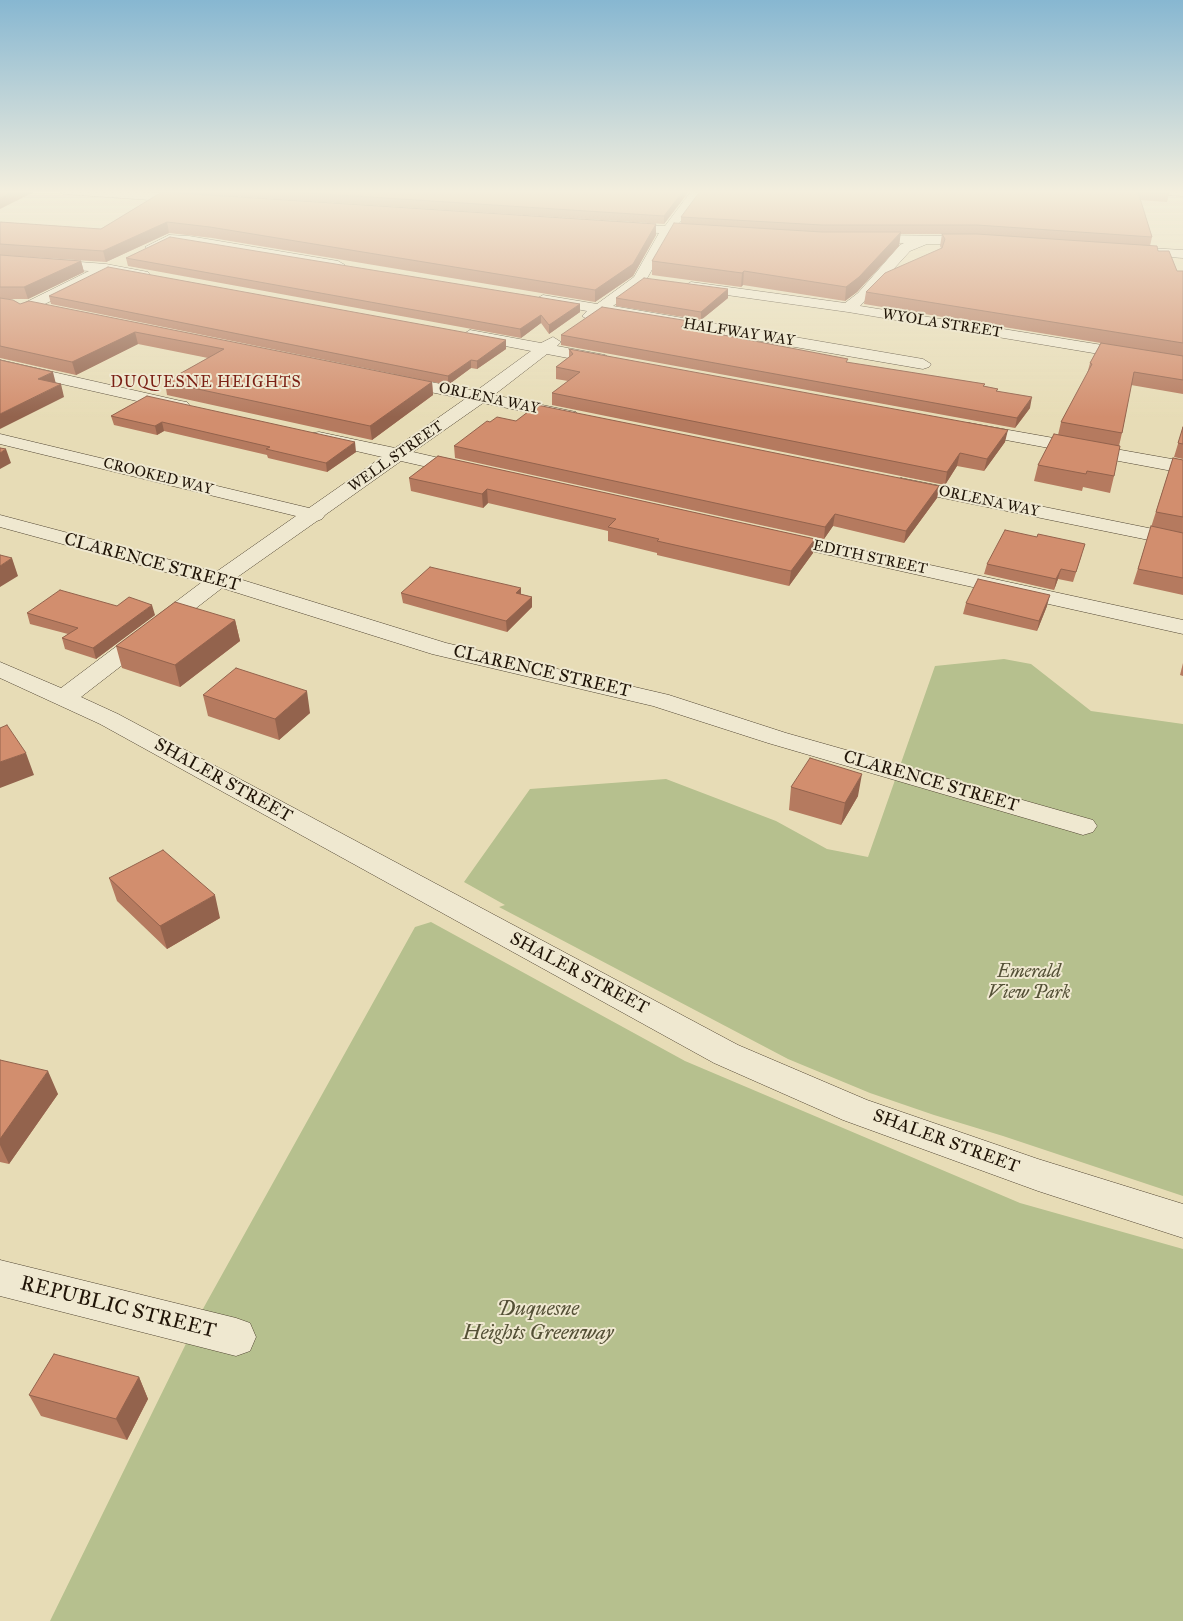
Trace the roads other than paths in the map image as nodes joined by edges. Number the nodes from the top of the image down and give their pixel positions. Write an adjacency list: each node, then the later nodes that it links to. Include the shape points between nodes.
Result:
1 (75, 266): 8 (street)
2 (111, 266): 8 (street)
3 (344, 266): 7 (street)
4 (646, 266): 10 (street, WELL STREET)
5 (890, 266): 11 (street)
6 (910, 266): 11 (street)
7 (352, 267)
8 (106, 268): 9 (street); 16 (street)
9 (154, 277)
10 (640, 278): 12 (street); 18 (street, WELL STREET)
11 (877, 280): 17 (street)
12 (659, 281)
13 (678, 284): 17 (street, WYOLA STREET)
14 (528, 296): 18 (street, HALFWAY WAY)
15 (0, 304): 16 (street)
16 (30, 306): 19 (street); 20 (street)
17 (848, 308): 24 (street, WYOLA STREET)
18 (599, 310): 22 (street, WELL STREET); 25 (street, HALFWAY WAY)
19 (59, 312)
20 (0, 321)
21 (455, 333): 22 (street)
22 (542, 349): 23 (street); 28 (street, WELL STREET)
23 (620, 363)
24 (1183, 363)
25 (923, 364)
26 (0, 365): 29 (street)
27 (382, 378): 28 (street, ORLENA WAY)
28 (480, 397): 30 (street, ORLENA WAY); 34 (street, WELL STREET)
29 (195, 409)
30 (587, 419)
31 (950, 424): 35 (street)
32 (302, 433): 34 (street)
33 (0, 439): 38 (street, CROOKED WAY)
34 (399, 455): 36 (street); 38 (street, WELL STREET)
35 (1183, 467)
36 (486, 474)
37 (880, 479): 41 (street, ORLENA WAY)
38 (315, 514): 42 (street, WELL STREET)
39 (0, 521): 42 (street, CLARENCE STREET)
40 (757, 534): 43 (street, EDITH STREET)
41 (1183, 542)
42 (220, 580): 45 (street, WELL STREET); 46 (street, CLARENCE STREET, via 440,649 660,700 777,738)
43 (1183, 627)
44 (0, 669): 45 (street, SHALER STREET)
45 (65, 697): 47 (street, SHALER STREET, via 726,1054 855,1110 1038,1175)
46 (1083, 826)
47 (1183, 1221)
48 (0, 1278): 49 (street, REPUBLIC STREET)
49 (236, 1337)

